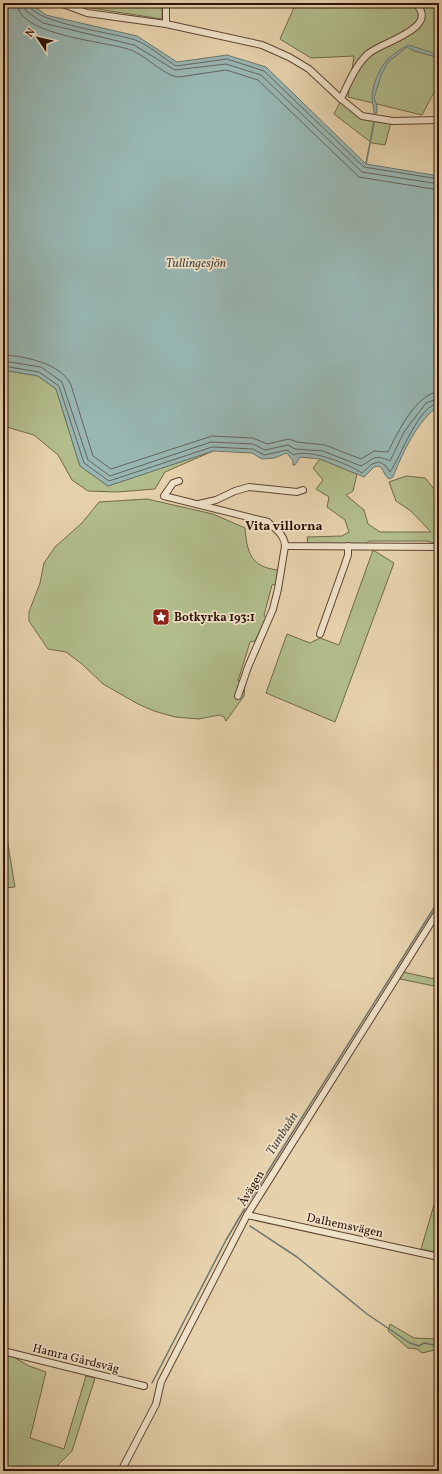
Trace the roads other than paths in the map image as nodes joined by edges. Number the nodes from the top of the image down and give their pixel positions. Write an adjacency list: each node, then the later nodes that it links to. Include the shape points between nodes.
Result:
1 (60, 3): 4 (street, via 87,13)
2 (166, 3): 4 (street)
3 (415, 3): 5 (street, via 425,16 422,25 368,54)
4 (166, 24): 5 (street, via 262,45 309,69)
5 (340, 99): 6 (street, via 355,112 367,117 393,121)
6 (439, 120)
7 (179, 481): 9 (street, via 173,483 164,496)
8 (303, 490): 9 (street, via 297,492 249,487)
9 (198, 505): 10 (street, via 268,522 283,537)
10 (285, 546): 11 (street); 14 (street, via 273,609)
11 (348, 546): 12 (street); 13 (street, via 347,558)
12 (439, 547)
13 (320, 634)
14 (238, 696)
15 (439, 910): 16 (street, Åvägen)
16 (247, 1215): 17 (street, Dalhemsvägen); 20 (street, Åvägen, via 161,1382 156,1404)
17 (439, 1257)
18 (3, 1351): 19 (street, Hamra Gårdsväg)
19 (144, 1386)
20 (121, 1471)

